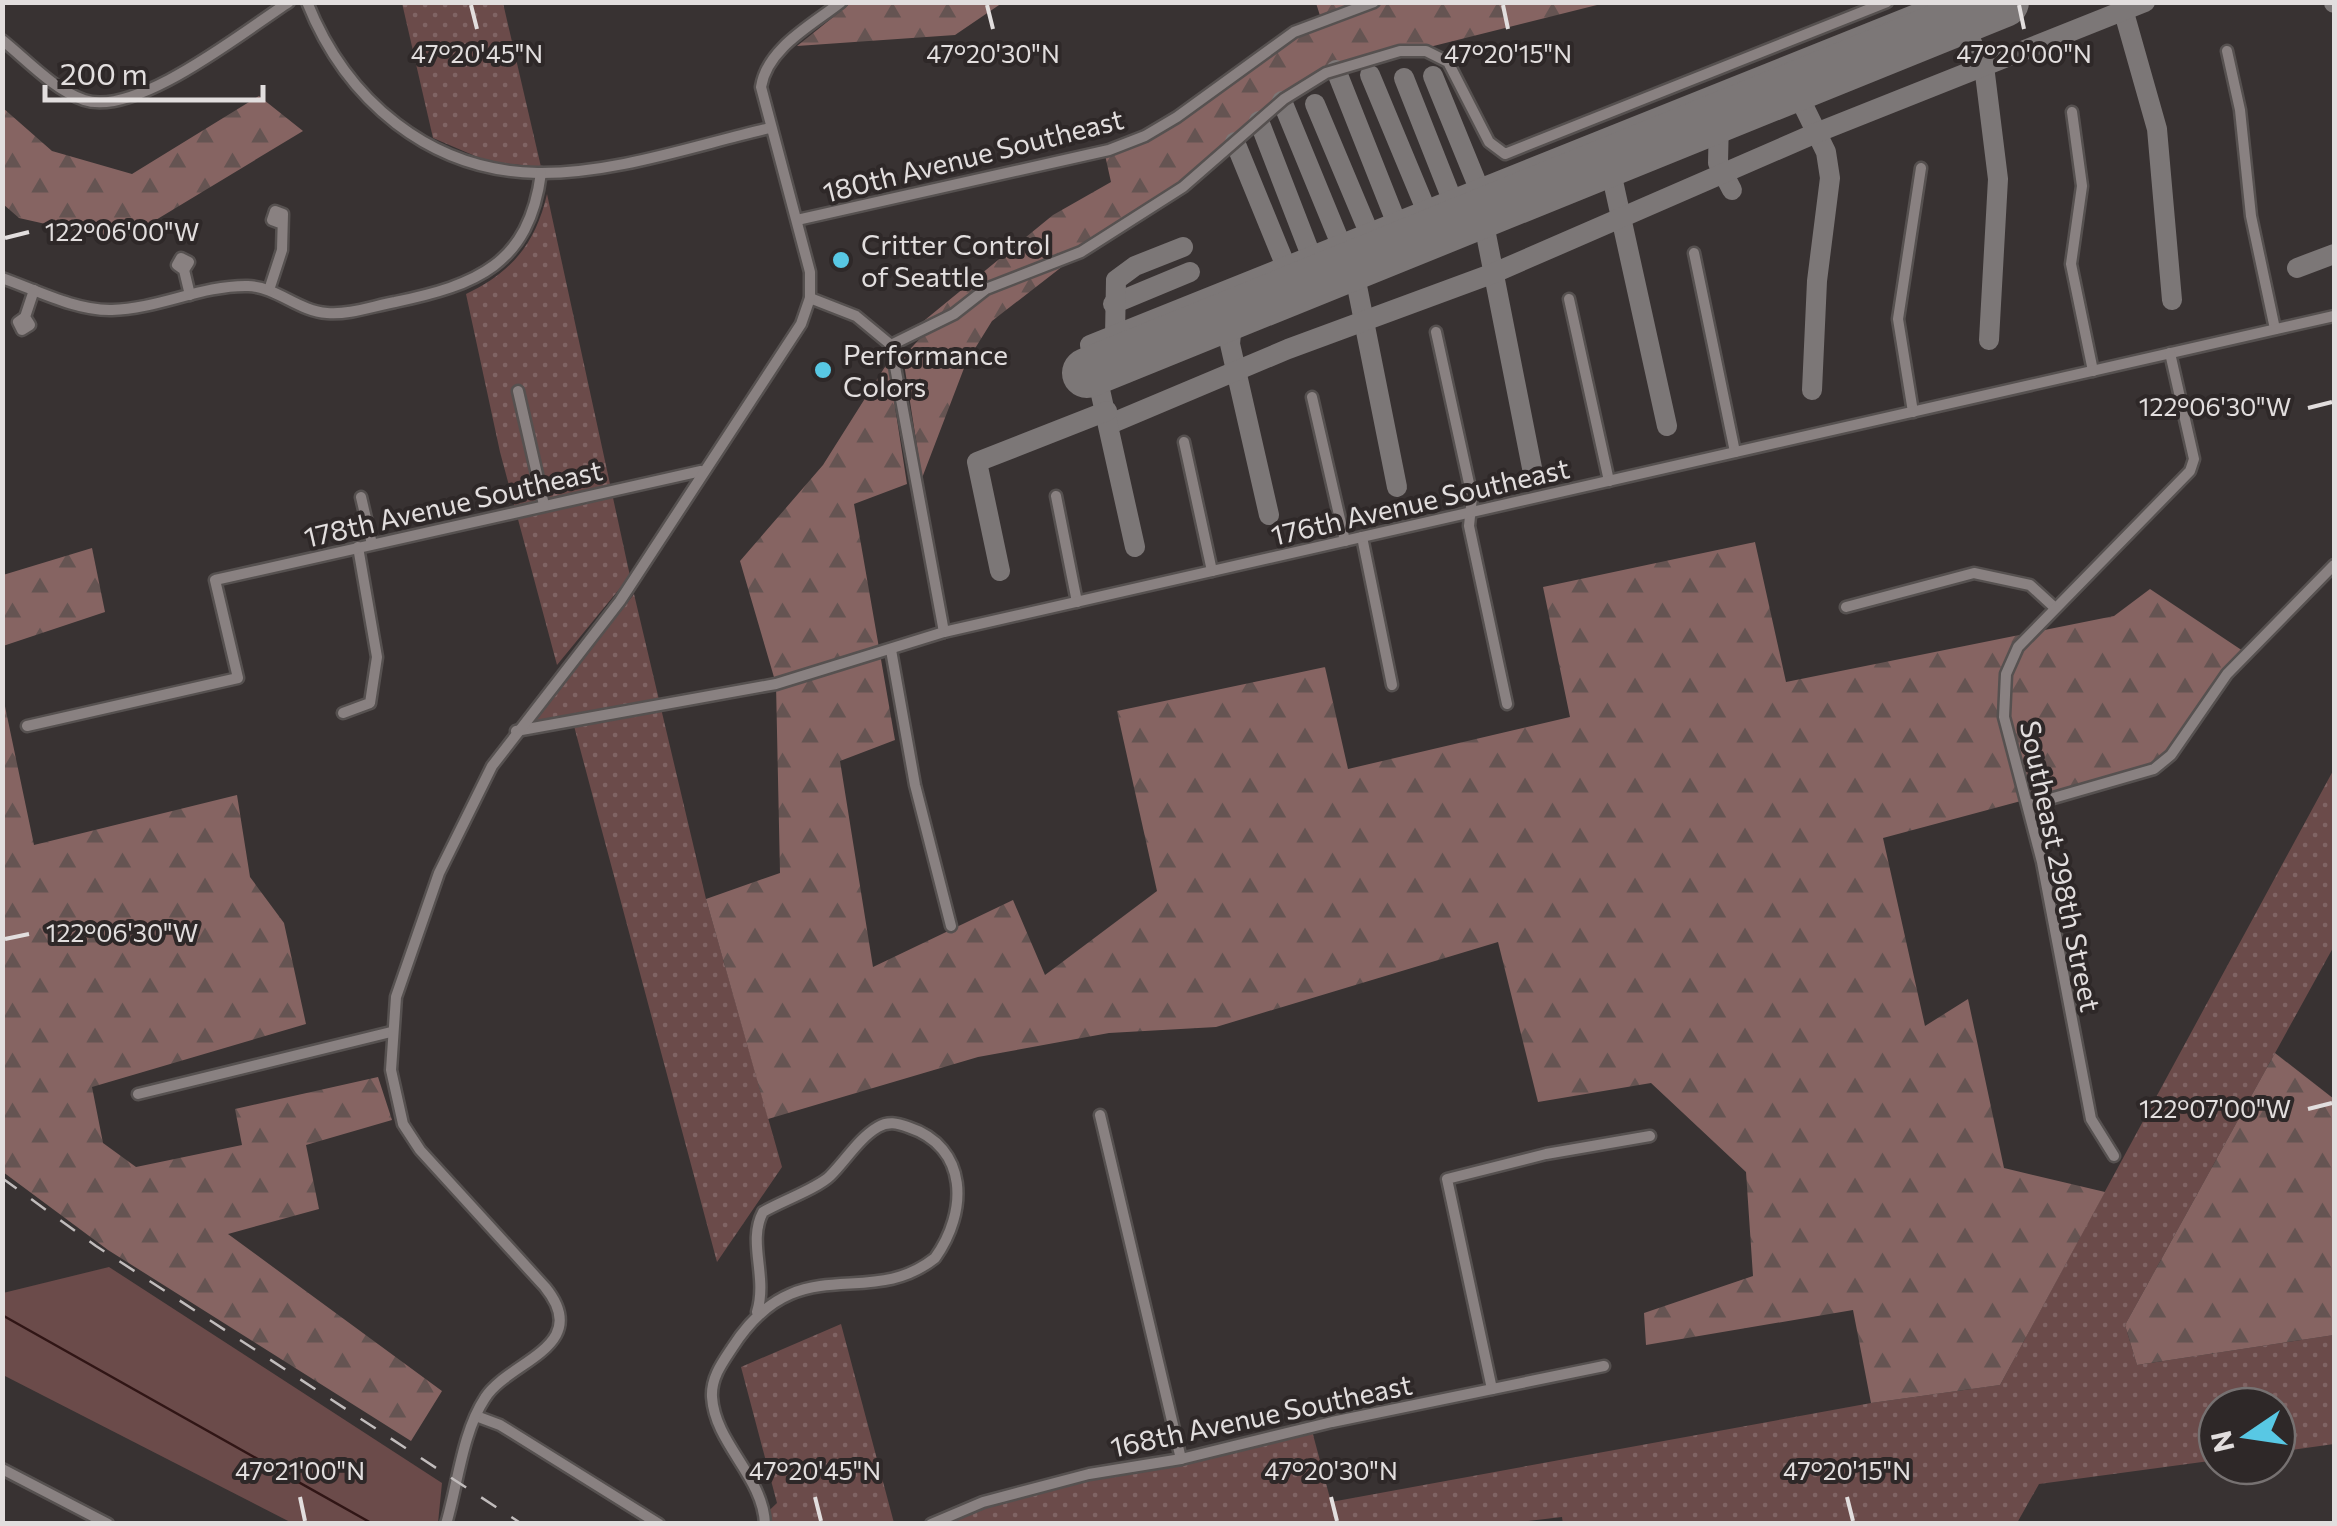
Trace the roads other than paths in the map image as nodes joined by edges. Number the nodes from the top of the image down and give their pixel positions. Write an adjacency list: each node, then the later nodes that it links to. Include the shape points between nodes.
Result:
1 (289, 2): 6 (street, via 133,97 104,104 82,99)
2 (308, 2): 11 (street, via 352,84 396,126 446,154)
3 (841, 2): 9 (street, via 770,63 762,87)
4 (1374, 2): 12 (street, 180th Avenue Southeast, via 1305,26 1145,136 1109,150)
5 (1887, 2): 26 (street, via 1505,154 1488,142 1448,62 1426,51 1400,51 1326,73 1282,101 1184,187 1081,252 986,290)
6 (2, 40)
7 (2228, 51): 24 (street)
8 (2072, 112): 28 (street, via 2082,186 2071,264)
9 (770, 128): 11 (street, via 605,166); 12 (street)
10 (1921, 168): 31 (street, via 1898,318)
11 (541, 173): 18 (street, via 529,221 513,246 484,275 454,290 330,314)
12 (798, 220): 20 (street)
13 (280, 223): 18 (street, via 282,250)
14 (1694, 253): 33 (street)
15 (184, 270): 19 (street)
16 (2, 278): 17 (street)
17 (34, 290): 19 (street, via 110,310); 23 (street)
18 (269, 290): 19 (street, via 242,286)
19 (190, 295)
20 (810, 298): 26 (street, via 856,316); 34 (street, via 802,324)
21 (1569, 299): 35 (street)
22 (2334, 316): 24 (street, 176th Avenue Southeast)
23 (26, 318)
24 (2275, 329): 27 (street, 176th Avenue Southeast)
25 (1436, 332): 39 (street)
26 (890, 345): 49 (street)
27 (2170, 353): 28 (street, 176th Avenue Southeast); 48 (street, Southeast 298th Street, via 2194,459 2190,471)
28 (2093, 371): 31 (street, 176th Avenue Southeast)
29 (518, 391): 38 (street)
30 (1312, 398): 41 (street)
31 (1913, 412): 33 (street, 176th Avenue Southeast)
32 (1184, 442): 45 (street)
33 (1735, 452): 35 (street, 176th Avenue Southeast)
34 (702, 471): 38 (street, 178th Avenue Southeast); 55 (street, via 620,601)
35 (1609, 481): 39 (street, 176th Avenue Southeast)
36 (1056, 496): 46 (street)
37 (361, 497): 42 (street)
38 (544, 505): 42 (street, 178th Avenue Southeast)
39 (1471, 512): 40 (street, 176th Avenue Southeast); 52 (street)
40 (1362, 537): 41 (street, 176th Avenue Southeast); 51 (street)
41 (1345, 541): 45 (street, 176th Avenue Southeast)
42 (372, 544): 43 (street, 178th Avenue Southeast)
43 (358, 547): 53 (street, via 377,656 370,702); 54 (street, 178th Avenue Southeast, via 215,580 238,678)
44 (2334, 565): 56 (street, via 2227,674 2154,769)
45 (1212, 571): 46 (street, 176th Avenue Southeast)
46 (1077, 602): 49 (street, 176th Avenue Southeast)
47 (1846, 607): 48 (street, via 1974,573 2030,585)
48 (2054, 607): 56 (street, Southeast 298th Street, via 2018,647 2006,674 2004,717)
49 (944, 632): 50 (street, 176th Avenue Southeast)
50 (891, 650): 55 (street, 176th Avenue Southeast, via 776,684); 57 (street, via 915,785)
51 (1392, 685)
52 (1507, 704)
53 (342, 713)
54 (28, 726)
55 (516, 731): 58 (street, via 474,798 439,874 404,966)
56 (2028, 805): 62 (street, Southeast 298th Street, via 2091,1119)
57 (951, 926)
58 (391, 1032): 59 (street); 66 (street, via 393,1088 412,1140 556,1303 555,1336 492,1388)
59 (138, 1094)
60 (1100, 1114): 67 (street)
61 (1650, 1136): 65 (street, via 1447,1180)
62 (2114, 1156)
63 (757, 1312): 63 (street, via 764,1273 756,1235 763,1212 828,1180 879,1126 894,1122 923,1132 948,1155 958,1176 958,1205 930,1262 887,1279 815,1287); 72 (street, via 716,1373 712,1402 764,1502)
64 (1604, 1366): 65 (street, 168th Avenue Southeast)
65 (1492, 1389): 67 (street, 168th Avenue Southeast)
66 (476, 1416): 70 (street); 71 (street)
67 (1181, 1459): 73 (street, 168th Avenue Southeast, via 1002,1496)
68 (2, 1469): 69 (street)
69 (108, 1524)
70 (446, 1524)
71 (659, 1524)
72 (765, 1524)
73 (931, 1524)

